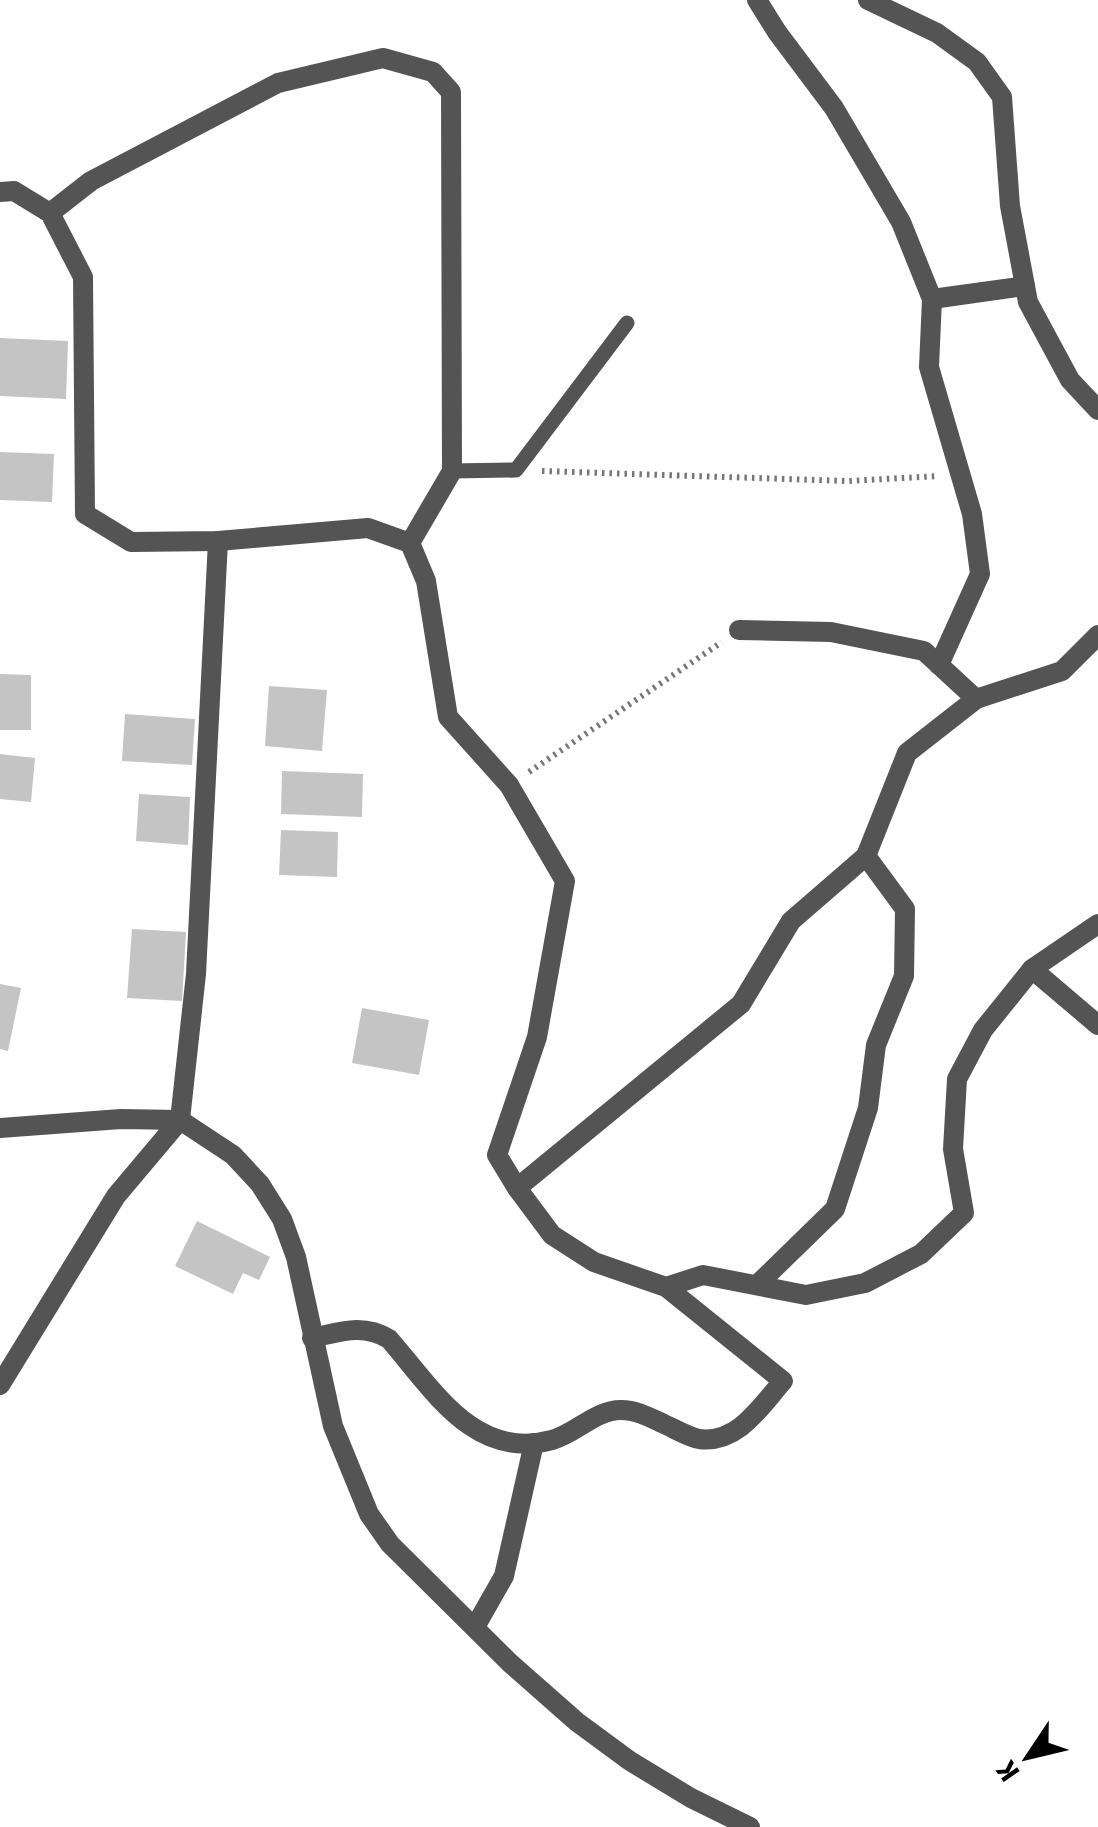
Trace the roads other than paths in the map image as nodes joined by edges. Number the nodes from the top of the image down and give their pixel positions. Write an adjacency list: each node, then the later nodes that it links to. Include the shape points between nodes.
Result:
1 (757, 0): 6 (street, via 873,173)
2 (868, 0): 5 (street, via 938,33 978,62 1002,97 1010,206)
3 (0, 192): 4 (street, via 14,191)
4 (50, 214): 9 (street, via 91,181 278,83 383,58 433,72 451,92); 10 (street, via 83,277 85,514 131,542)
5 (1025, 286): 6 (street); 8 (street, via 1070,380)
6 (932, 299): 14 (street, via 929,367 972,514 980,574)
7 (627, 322): 9 (lane, via 516,470)
8 (1098, 410)
9 (452, 472): 11 (street)
10 (218, 541): 11 (street, via 368,528); 20 (street, via 196,974)
11 (410, 543): 22 (street, via 426,581 448,717 508,785 566,881 537,1036 497,1155)
12 (740, 630): 14 (street, via 831,632 924,651)
13 (1098, 635): 15 (street, via 1062,671)
14 (940, 665): 15 (street)
15 (976, 700): 16 (street, via 907,753)
16 (866, 856): 22 (street, via 791,921 741,1004); 23 (street, via 905,909 904,976 876,1045 868,1108 835,1209)
17 (1098, 924): 18 (street)
18 (1032, 969): 19 (street); 23 (street, via 984,1030 957,1080 953,1149 964,1213 921,1254 865,1283 806,1295)
19 (1098, 1025)
20 (180, 1120): 21 (street); 25 (street, via 233,1155 282,1220); 26 (street, via 116,1196)
21 (0, 1128)
22 (517, 1188): 24 (street, via 552,1236 594,1262)
23 (758, 1284): 24 (street, via 703,1275)
24 (666, 1288): 27 (street, via 783,1381 745,1425 714,1438 697,1439 621,1410)
25 (312, 1338): 27 (street, via 352,1329 378,1332 473,1430); 28 (street, via 333,1426 369,1514 415,1571)
26 (0, 1385)
27 (534, 1443): 28 (street, via 504,1576)
28 (475, 1627): 29 (street, via 577,1722 691,1798)
29 (750, 1827)

